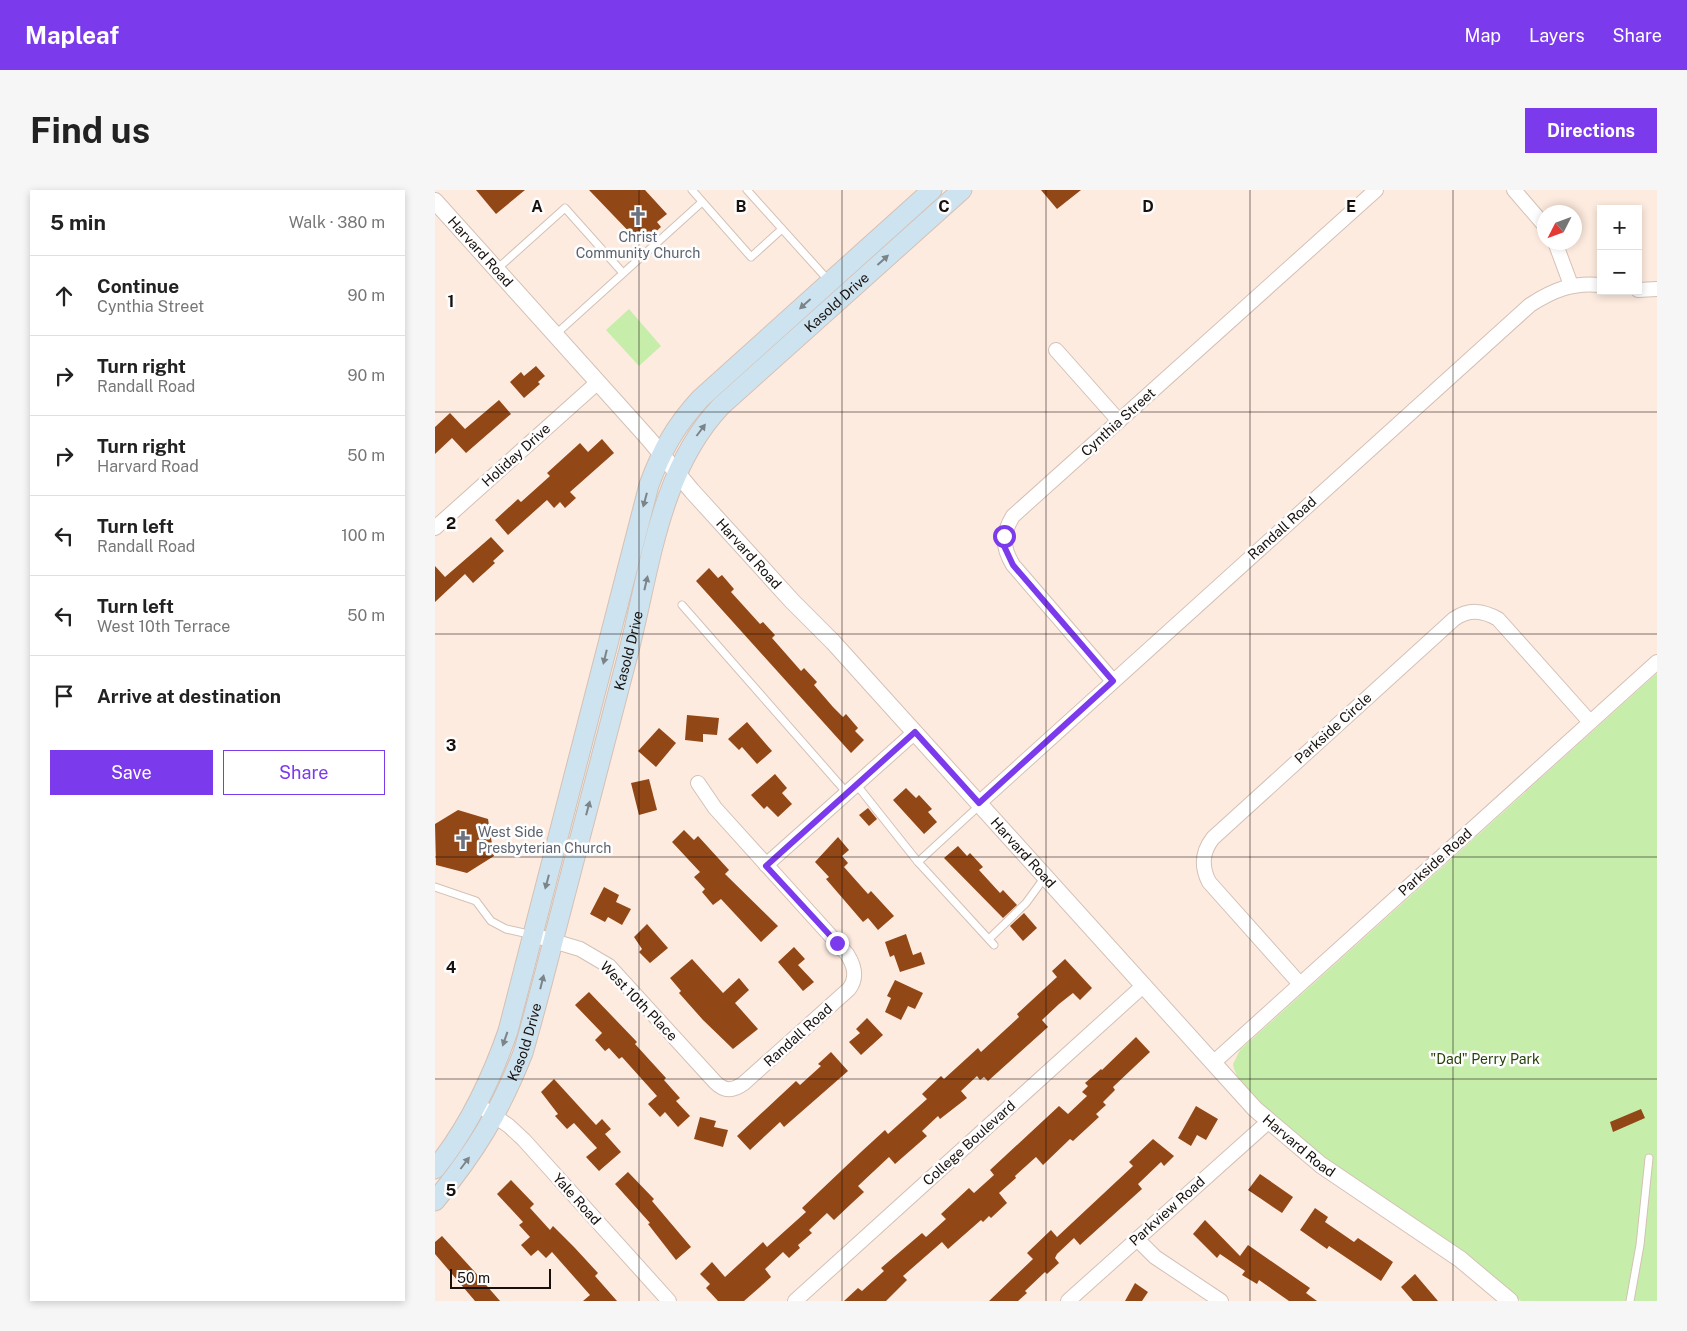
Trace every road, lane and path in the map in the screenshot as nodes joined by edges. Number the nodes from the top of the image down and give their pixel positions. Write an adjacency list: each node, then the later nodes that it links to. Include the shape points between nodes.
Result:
1 (693, 190): 8 (lane)
2 (747, 190): 10 (lane)
3 (932, 190): 14 (main road, Kasold Drive)
4 (962, 190): 24 (main road, Kasold Drive, one-way to 4, via 699,432 721,406)
5 (1376, 190): 22 (street, Cynthia Street)
6 (1515, 190): 9 (street)
7 (435, 201): 12 (street, Harvard Road)
8 (702, 202): 10 (lane, via 751,257); 13 (lane)
9 (1537, 216)
10 (782, 229): 14 (lane)
11 (1558, 250): 15 (street)
12 (496, 269): 13 (lane, via 565,208); 19 (street, Harvard Road)
13 (623, 274): 19 (lane)
14 (830, 282): 23 (main road, Kasold Drive, one-way to 23, via 701,398 674,429)
15 (1571, 285): 16 (street, Randall Road); 28 (street, Randall Road, via 1543,296 1511,321)
16 (1597, 285)
17 (1657, 289): 18 (street)
18 (1642, 290)
19 (555, 335): 21 (street, Harvard Road)
20 (1056, 350): 22 (street)
21 (598, 382): 23 (street, Harvard Road); 25 (street, Holiday Drive)
22 (1119, 421): 28 (street, Cynthia Street, via 1013,516 1004,536 1005,550 1013,565)
23 (661, 454): 24 (street, Harvard Road); 38 (main road, Kasold Drive, one-way to 38, via 644,503)
24 (677, 473): 30 (street, Harvard Road); 39 (main road, Kasold Drive, one-way to 24, via 664,508)
25 (435, 528)
26 (682, 605): 32 (lane)
27 (1657, 662): 29 (street, Parkside Road)
28 (1113, 681): 33 (street, Randall Road)
29 (1591, 722): 40 (street, Parkside Road); 40 (street, Parkside Circle, via 1498,619 1483,612 1468,612 1453,619 1207,846 1203,868 1209,882)
30 (915, 732): 32 (street); 33 (street, Harvard Road)
31 (698, 783): 35 (street, via 715,808)
32 (851, 788): 34 (lane); 35 (street)
33 (980, 804): 34 (lane); 36 (street, Harvard Road)
34 (919, 862): 36 (lane, via 991,942)
35 (766, 866): 43 (street, Randall Road, via 847,954 854,971 853,982 744,1083)
36 (1045, 876): 41 (street, Harvard Road)
37 (435, 888): 38 (lane, via 476,901 491,921 506,929)
38 (533, 935): 39 (street, West 10th Place); 44 (main road, Kasold Drive, one-way to 44, via 508,1031)
39 (553, 940): 43 (street, West 10th Place, via 589,953 609,966 715,1082); 45 (main road, Kasold Drive, one-way to 39, via 523,1053)
40 (1300, 984): 42 (street, Parkside Road)
41 (1144, 985): 42 (street, Harvard Road); 52 (street, College Boulevard)
42 (1213, 1063): 46 (street, Harvard Road)
43 (729, 1090)
44 (477, 1104): 45 (street, Yale Road); 48 (main road, Kasold Drive, via 459,1137)
45 (495, 1116): 49 (main road, Kasold Drive, one-way to 45, via 474,1152); 51 (street, Yale Road, via 523,1140)
46 (1268, 1122): 50 (street, Parkview Road); 55 (street, Harvard Road, via 1321,1165 1460,1259)
47 (1649, 1158): 56 (lane, via 1640,1245)
48 (435, 1169)
49 (435, 1201)
50 (1137, 1239): 53 (street, Parkview Road); 54 (street, via 1155,1257)
51 (669, 1301)
52 (795, 1301)
53 (1067, 1301)
54 (1221, 1301)
55 (1511, 1301)
56 (1630, 1301)

